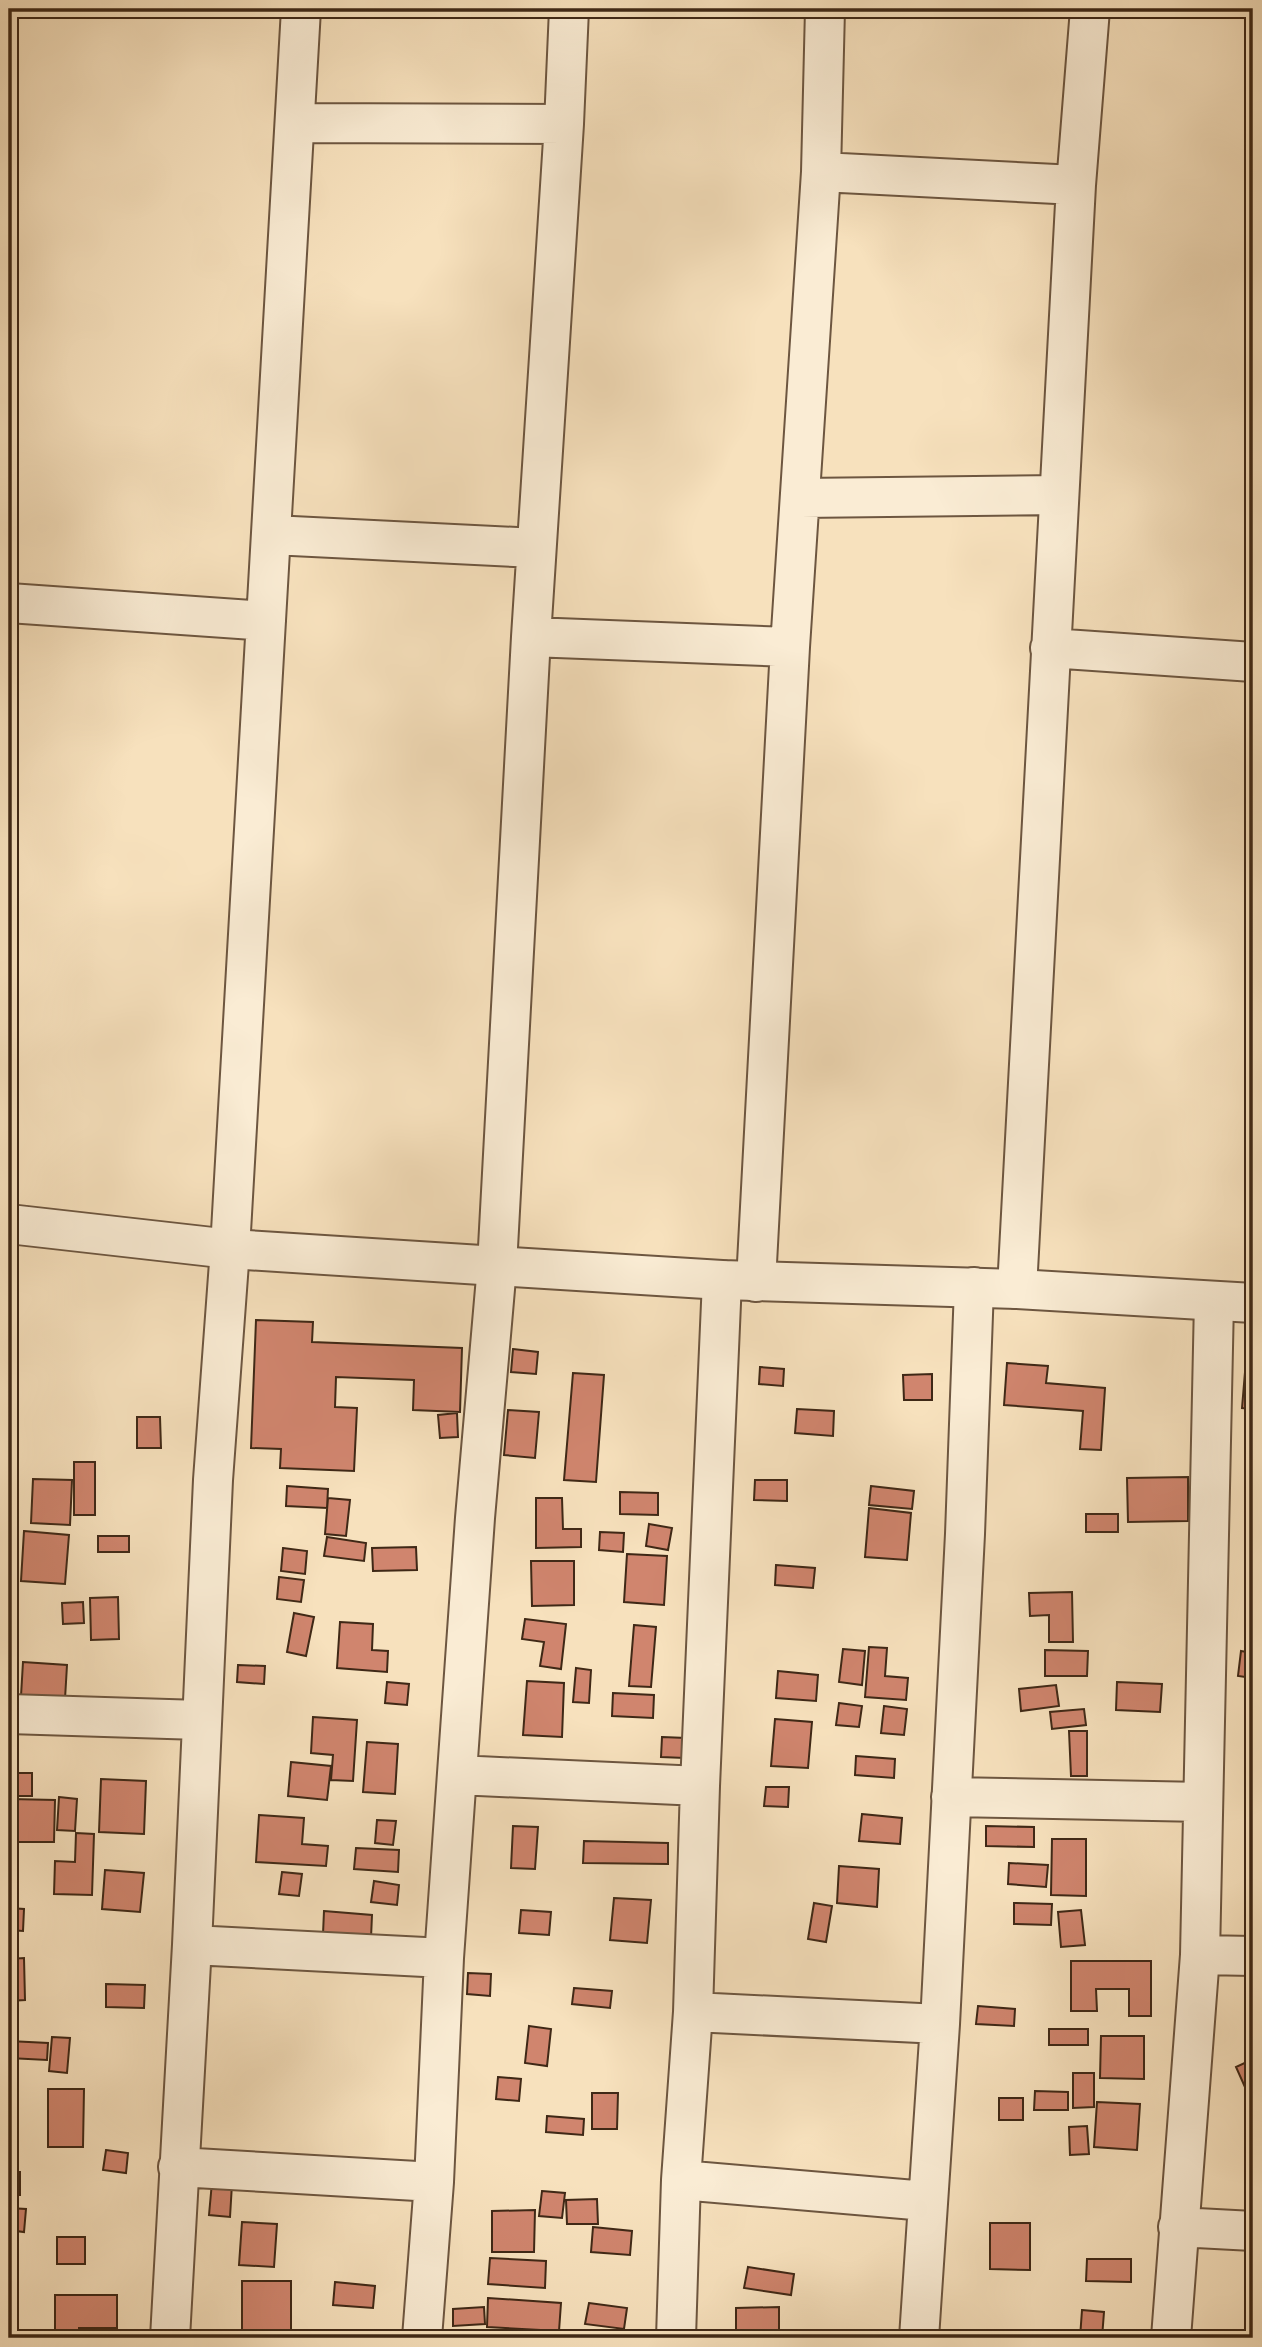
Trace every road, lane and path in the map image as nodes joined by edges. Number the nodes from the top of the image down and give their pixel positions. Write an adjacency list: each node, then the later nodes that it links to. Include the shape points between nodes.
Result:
1 (301, 9): 5 (street)
2 (569, 9): 6 (street)
3 (825, 9): 7 (street)
4 (1090, 9): 8 (street)
5 (296, 123): 6 (street); 11 (street)
6 (564, 124): 12 (street)
7 (821, 172): 8 (street); 10 (street)
8 (1076, 185): 9 (street)
9 (1059, 495): 10 (street); 17 (street)
10 (801, 498): 16 (street)
11 (272, 535): 12 (street); 14 (street)
12 (536, 548): 15 (street)
13 (9, 603): 14 (street)
14 (266, 621): 20 (street)
15 (530, 637): 16 (street); 21 (street)
16 (790, 647): 22 (street)
17 (1050, 648): 18 (street); 24 (street)
18 (1253, 662)
19 (9, 1224): 20 (street)
20 (230, 1249): 21 (street); 28 (street)
21 (496, 1266): 22 (street); 29 (street)
22 (739, 1281): 23 (street); 30 (street)
23 (974, 1287): 24 (street); 31 (street)
24 (1017, 1289): 25 (street)
25 (1214, 1301): 26 (street); 32 (street)
26 (1253, 1303)
27 (9, 1714): 28 (street)
28 (200, 1720): 33 (street)
29 (457, 1775): 30 (street); 36 (street)
30 (700, 1786): 37 (street)
31 (951, 1797): 32 (street); 38 (street)
32 (1203, 1802): 34 (street)
33 (192, 1945): 36 (street); 39 (street)
34 (1200, 1955): 35 (street); 43 (street)
35 (1253, 1955)
36 (444, 1958): 41 (street)
37 (693, 2012): 38 (street); 40 (street)
38 (940, 2024): 42 (street)
39 (178, 2167): 41 (street); 45 (street)
40 (681, 2180): 42 (street); 47 (street)
41 (434, 2182): 46 (street)
42 (926, 2201): 48 (street)
43 (1178, 2227): 44 (street); 49 (street)
44 (1253, 2231)
45 (170, 2338)
46 (422, 2338)
47 (676, 2338)
48 (919, 2338)
49 (1171, 2338)

